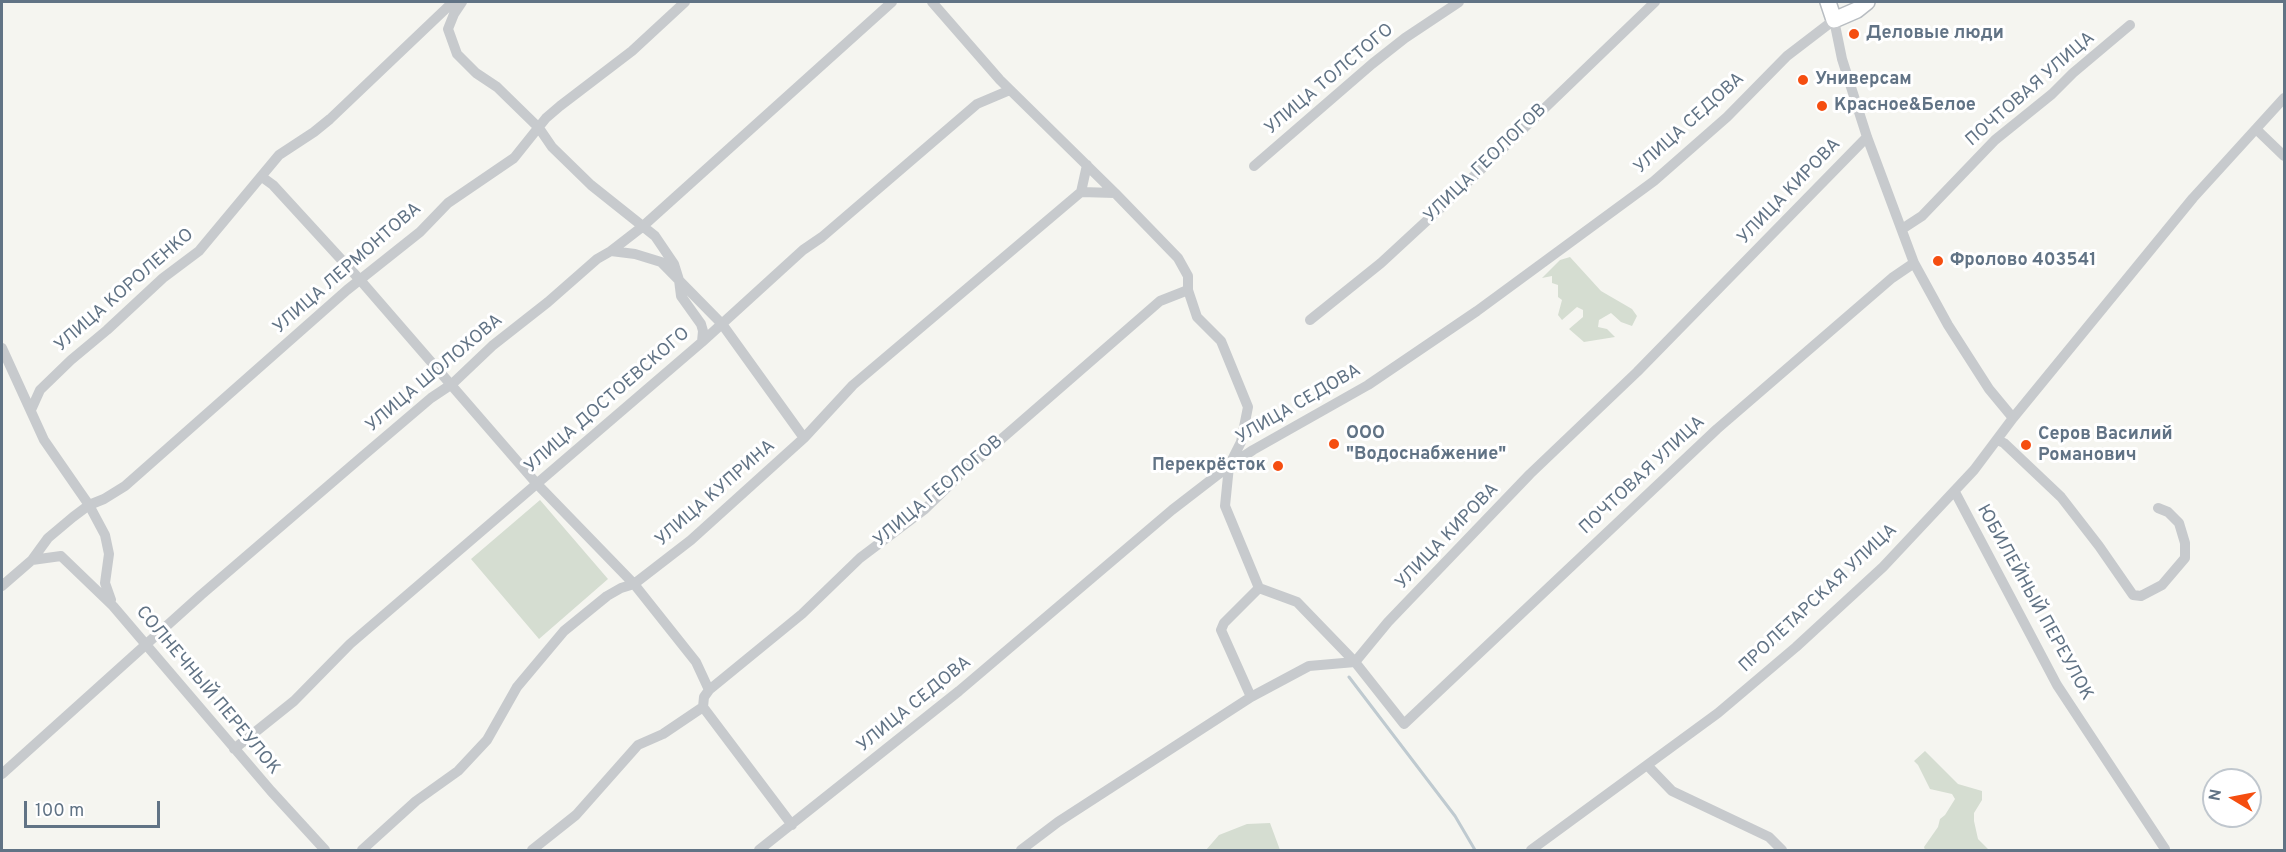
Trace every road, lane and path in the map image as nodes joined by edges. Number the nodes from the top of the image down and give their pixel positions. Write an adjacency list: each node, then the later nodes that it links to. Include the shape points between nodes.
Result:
1 (453, 2): 20 (street, УЛИЦА КОРОЛЕНКО, via 330,119 279,155)
2 (462, 2): 14 (street, via 448,29 457,54)
3 (685, 2): 14 (street, УЛИЦА ЛЕРМОНТОВА)
4 (892, 2): 23 (street, УЛИЦА ШОЛОХОВА)
5 (932, 2): 12 (street)
6 (1459, 2): 19 (street, УЛИЦА ТОЛСТОГО, via 1372,64)
7 (1654, 2): 30 (street, УЛИЦА ГЕОЛОГОВ, via 1446,203)
8 (1828, 2): 10 (street)
9 (1867, 2): 10 (street)
10 (1834, 20): 16 (street); 40 (street, УЛИЦА СЕДОВА, via 1787,56 1654,181 1477,311 1368,385)
11 (2130, 25): 24 (street, ПОЧТОВАЯ УЛИЦА, via 1995,140 1922,216)
12 (1011, 90): 18 (street); 31 (street, УЛИЦА ДОСТОЕВСКОГО, via 977,104 802,250)
13 (2284, 98): 15 (street, ПРОЛЕТАРСКАЯ УЛИЦА)
14 (539, 128): 23 (street, via 575,170); 28 (street, УЛИЦА ЛЕРМОНТОВА, via 514,158 448,203)
15 (2256, 129): 17 (street); 36 (street, ПРОЛЕТАРСКАЯ УЛИЦА, via 2193,198)
16 (1867, 136): 24 (street); 52 (street, УЛИЦА КИРОВА, via 1637,372 1530,474 1388,622)
17 (2284, 156)
18 (1087, 165): 21 (street); 22 (street)
19 (1254, 166)
20 (262, 177): 28 (street); 35 (street, УЛИЦА КОРОЛЕНКО, via 199,250 40,390)
21 (1081, 192): 22 (street); 37 (street, УЛИЦА КУПРИНА, via 853,385)
22 (1115, 193): 29 (street, via 1178,258 1188,276)
23 (642, 226): 25 (street, УЛИЦА ШОЛОХОВА); 27 (street, via 665,250)
24 (1902, 229): 26 (street)
25 (611, 251): 27 (street, via 661,262); 34 (street, УЛИЦА ШОЛОХОВА, via 492,346)
26 (1914, 263): 36 (street, via 1948,325 1989,389); 52 (street, ПОЧТОВАЯ УЛИЦА, via 1717,429 1404,724)
27 (680, 280): 31 (street); 32 (street, via 681,296 701,324)
28 (361, 281): 34 (street); 44 (street, УЛИЦА ЛЕРМОНТОВА, via 126,486)
29 (1188, 290): 39 (street, via 1197,317 1221,341 1248,407); 53 (street, УЛИЦА ГЕОЛОГОВ, via 1160,301 925,508 860,558 802,614)
30 (1311, 320)
31 (722, 324): 32 (street, УЛИЦА ДОСТОЕВСКОГО); 37 (street)
32 (702, 342): 42 (street, УЛИЦА ДОСТОЕВСКОГО)
33 (2, 348): 35 (street)
34 (452, 384): 42 (street); 51 (street, УЛИЦА ШОЛОХОВА, via 364,455)
35 (31, 410): 44 (street, via 45,440)
36 (2013, 418): 38 (street, ПРОЛЕТАРСКАЯ УЛИЦА)
37 (804, 438): 47 (street, УЛИЦА КУПРИНА, via 691,540)
38 (1997, 440): 43 (street, ПРОЛЕТАРСКАЯ УЛИЦА); 45 (street, via 2061,497 2133,595 2141,596 2162,585 2185,558 2179,523)
39 (1241, 442): 40 (street, via 1244,450); 41 (street)
40 (1253, 450): 41 (street, УЛИЦА СЕДОВА)
41 (1229, 466): 49 (street, via 1226,506); 59 (street, УЛИЦА СЕДОВА, via 959,692)
42 (537, 484): 47 (street); 56 (street, УЛИЦА ДОСТОЕВСКОГО, via 350,644 294,701)
43 (1955, 492): 57 (street, ПРОЛЕТАРСКАЯ УЛИЦА, via 1883,567 1796,647 1718,713); 60 (street, ЮБИЛЕЙНЫЙ ПЕРЕУЛОК, via 2057,685)
44 (89, 505): 46 (street, УЛИЦА ЛЕРМОНТОВА, via 48,538); 50 (street, via 105,535 109,554 105,583)
45 (2158, 508)
46 (32, 560): 48 (street, УЛИЦА ЛЕРМОНТОВА); 50 (street, СОЛНЕЧНЫЙ ПЕРЕУЛОК, via 61,556)
47 (634, 584): 53 (street, via 696,662); 62 (street, УЛИЦА КУПРИНА, via 607,596 564,630 517,687 487,740 458,771 416,801)
48 (2, 586)
49 (1259, 588): 52 (street, via 1297,602); 54 (street, via 1221,630)
50 (113, 606): 51 (street, СОЛНЕЧНЫЙ ПЕРЕУЛОК)
51 (147, 645): 56 (street, СОЛНЕЧНЫЙ ПЕРЕУЛОК); 58 (street, УЛИЦА ШОЛОХОВА)
52 (1355, 662): 54 (street, via 1309,666)
53 (709, 690): 55 (street)
54 (1251, 697): 65 (street)
55 (703, 707): 59 (street); 63 (street, via 663,734 638,745 576,814)
56 (234, 749): 61 (street, СОЛНЕЧНЫЙ ПЕРЕУЛОК)
57 (1647, 765): 66 (street, ПРОЛЕТАРСКАЯ УЛИЦА); 67 (street, via 1672,791 1769,837)
58 (2, 774)
59 (792, 825): 64 (street, УЛИЦА СЕДОВА)
60 (2164, 849)
61 (325, 850)
62 (362, 850)
63 (532, 850)
64 (759, 850)
65 (1021, 850)
66 (1531, 850)
67 (1782, 850)

